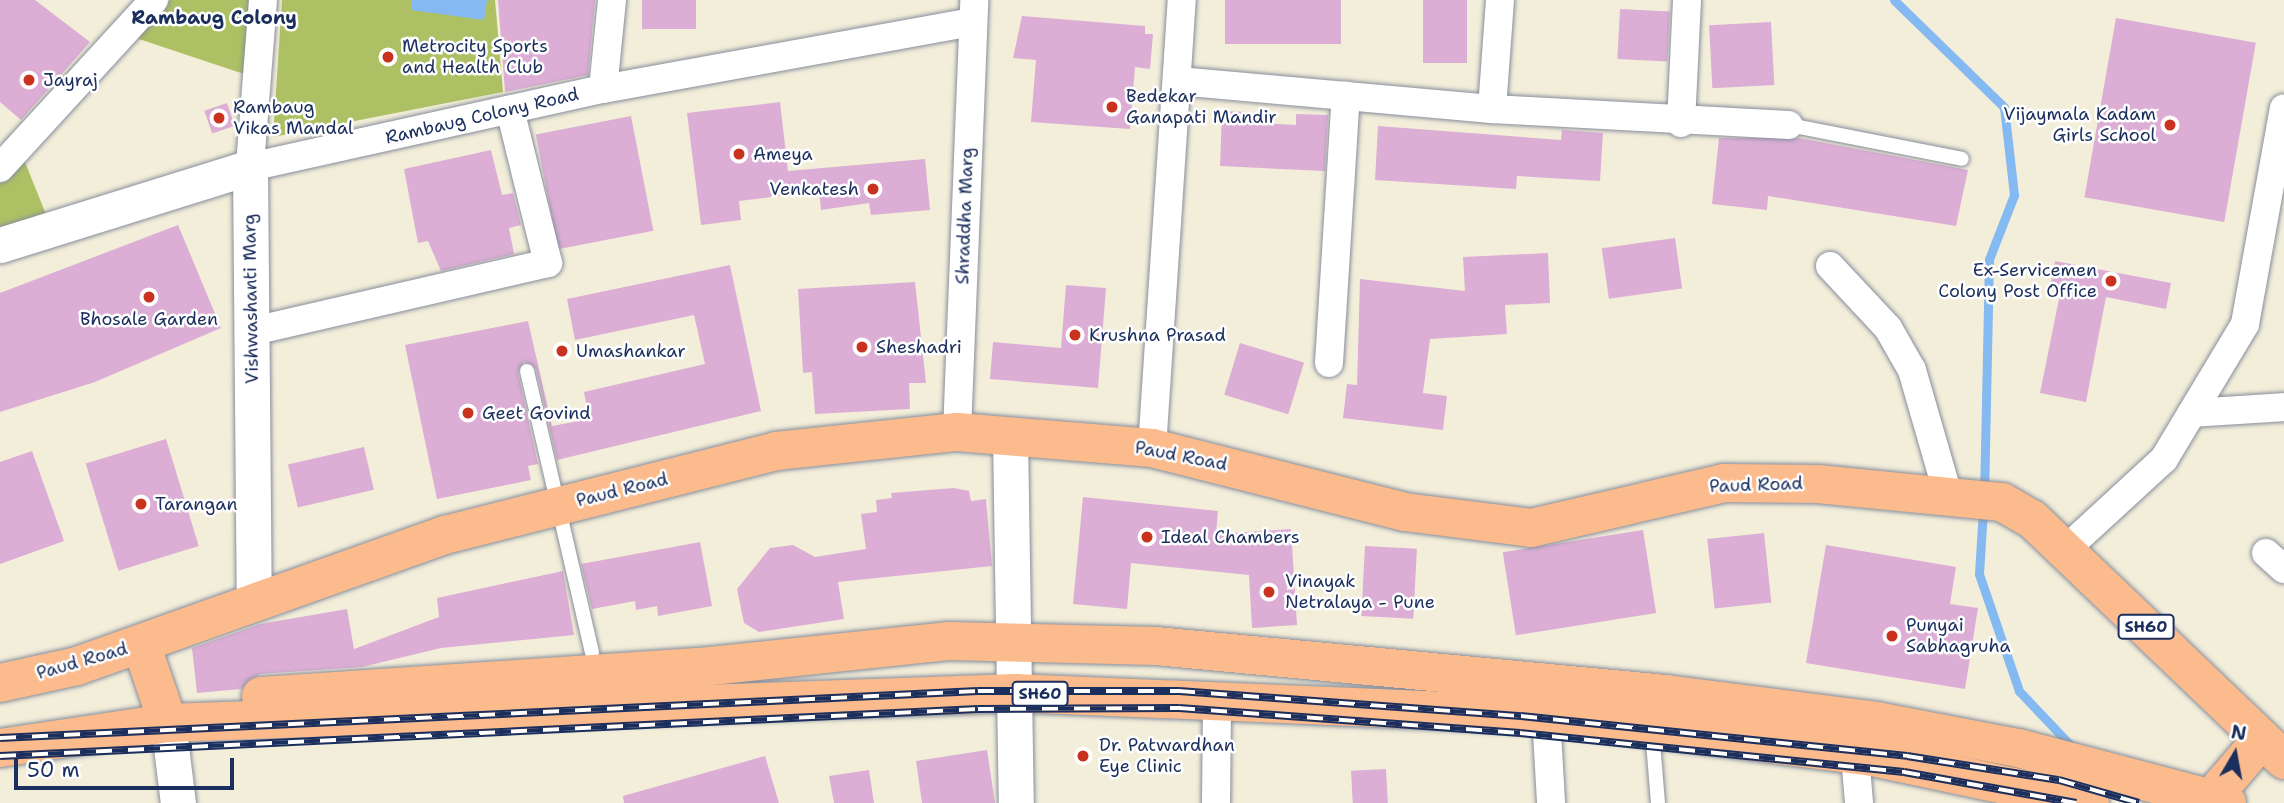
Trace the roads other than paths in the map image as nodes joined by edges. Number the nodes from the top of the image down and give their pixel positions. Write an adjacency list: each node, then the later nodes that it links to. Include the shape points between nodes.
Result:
1 (154, 0): 18 (street)
2 (263, 0): 17 (street, Vishwashanti Marg)
3 (612, 0): 9 (street)
4 (1182, 0): 8 (street)
5 (1500, 0): 12 (street)
6 (1687, 0): 14 (street)
7 (973, 11): 9 (street, Rambaug Colony Road); 26 (street, Shraddha Marg)
8 (1178, 81): 10 (street); 28 (street)
9 (603, 89): 13 (street, Rambaug Colony Road)
10 (1346, 96): 12 (street); 22 (street)
11 (2284, 108): 25 (street, via 2245,324)
12 (1492, 109): 14 (street)
13 (510, 110): 17 (street, Rambaug Colony Road); 21 (street, via 548,262)
14 (1681, 123): 15 (street)
15 (1789, 125): 16 (lane)
16 (1962, 159)
17 (250, 167): 19 (street, Rambaug Colony Road); 21 (street, Vishwashanti Marg)
18 (0, 168)
19 (0, 244)
20 (1830, 266): 29 (street, via 1888,328)
21 (249, 332): 32 (street, Vishwashanti Marg)
22 (1329, 363)
23 (527, 371): 30 (lane)
24 (2284, 407): 25 (street)
25 (2192, 413): 31 (street, via 2164,459)
26 (957, 432): 27 (main road, Paud Road / SH60); 30 (main road, Paud Road / SH60, via 776,451)
27 (1010, 435): 28 (main road, Paud Road / SH60); 33 (street)
28 (1152, 448): 29 (main road, Paud Road / SH60, via 1405,512 1531,528 1724,483)
29 (1974, 498): 31 (main road, Paud Road / SH60, via 2032,519)
30 (560, 506): 32 (main road, Paud Road / SH60, via 445,535); 35 (lane)
31 (2065, 550): 43 (main road, Paud Road / SH60)
32 (254, 598): 34 (main road, Paud Road / SH60)
33 (1014, 640): 37 (street); 39 (main road); 46 (main road, via 1156,646 1666,694 1876,721 2102,768)
34 (142, 644): 36 (main road, Paud Road / SH60); 39 (main road)
35 (592, 653)
36 (0, 683)
37 (1015, 693): 38 (main road, SH60); 39 (main road, SH60); 48 (street)
38 (1217, 701): 40 (main road, SH60); 49 (street)
39 (164, 711): 42 (main road, SH60); 47 (street)
40 (1546, 715): 41 (main road, SH60); 50 (street)
41 (1652, 728): 44 (main road, SH60); 51 (lane)
42 (0, 748)
43 (2273, 750): 46 (main road)
44 (1855, 755): 45 (main road, SH60); 52 (street)
45 (2068, 800)
46 (2216, 801)
47 (178, 803)
48 (1016, 803)
49 (1216, 803)
50 (1551, 803)
51 (1658, 803)
52 (1859, 803)

